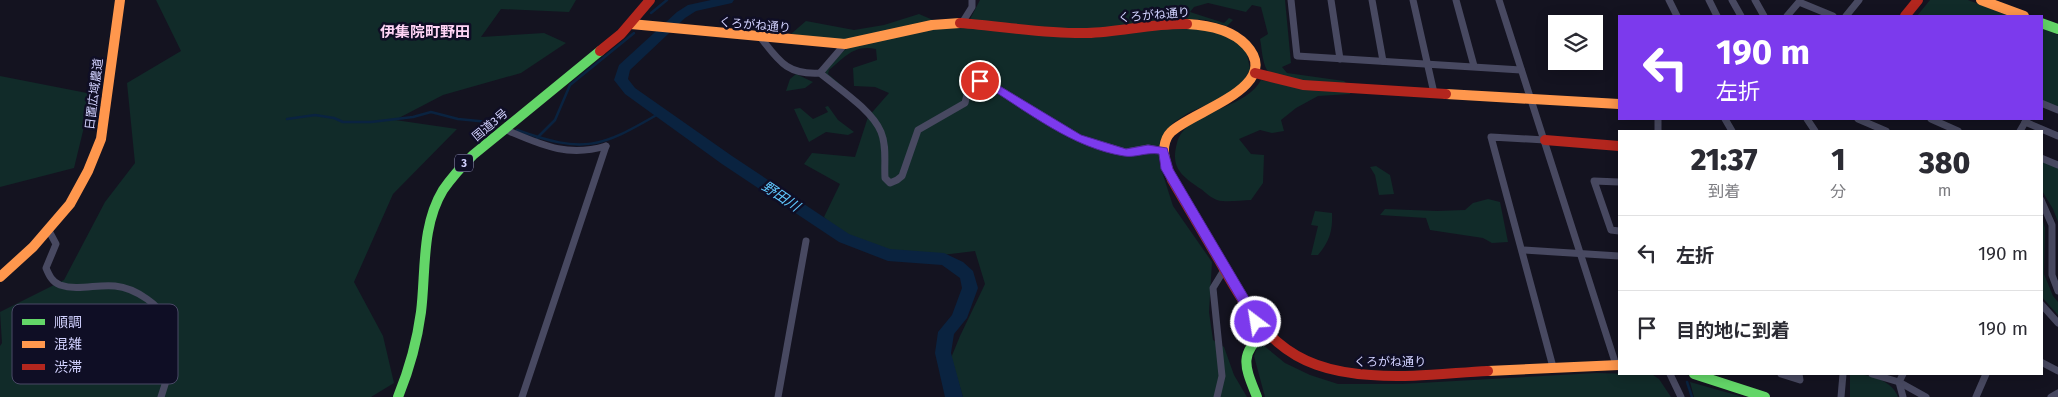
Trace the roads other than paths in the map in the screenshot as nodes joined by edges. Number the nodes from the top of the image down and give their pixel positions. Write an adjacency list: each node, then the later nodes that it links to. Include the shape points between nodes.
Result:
1 (120, 0): 58 (main road, 日置広域農道, via 101,139 70,204)
2 (650, 0): 27 (main road, 国道3号 / 3)
3 (972, 0): 26 (street, via 972,7)
4 (1291, 0): 32 (street, via 1297,56)
5 (1331, 0): 32 (street)
6 (1372, 0): 33 (street)
7 (1413, 0): 34 (street)
8 (1456, 0): 35 (street)
9 (1499, 0): 36 (street)
10 (1669, 0): 17 (street)
11 (1709, 0): 18 (street)
12 (1732, 0): 19 (street)
13 (1755, 0): 20 (street)
14 (1858, 0): 23 (street)
15 (1918, 0): 24 (main road)
16 (1981, 0): 25 (main road)
17 (1676, 15)
18 (1716, 15)
19 (1740, 15)
20 (1763, 15)
21 (1789, 15): 22 (street, via 1799,2)
22 (1831, 15)
23 (1847, 15)
24 (1906, 15)
25 (2021, 15)
26 (962, 23): 31 (main road, くろがね通り, via 932,25); 38 (main road, くろがね通り, via 1086,33 1188,22 1233,35 1248,46 1255,58)
27 (631, 24): 30 (main road, くろがね通り); 47 (main road, 国道3号 / 3)
28 (2043, 24): 29 (main road)
29 (2058, 29)
30 (761, 38): 31 (main road, くろがね通り); 37 (street, via 782,64 805,73)
31 (845, 44): 37 (street)
32 (1340, 59): 33 (street)
33 (1384, 61): 34 (street)
34 (1428, 64): 35 (street); 39 (street)
35 (1474, 66): 36 (street)
36 (1521, 70): 40 (street)
37 (820, 72): 53 (street, via 880,130 884,145 884,178 890,183 902,176 918,130 965,102 969,86 980,81 1078,138 1126,152 1148,148)
38 (1255, 74): 39 (main road, via 1303,85); 53 (main road, via 1244,90 1177,126 1165,141)
39 (1434, 92): 40 (main road)
40 (1531, 99): 41 (main road); 51 (street)
41 (1618, 104)
42 (2043, 104): 43 (street)
43 (2058, 110)
44 (1860, 120): 48 (street)
45 (1933, 120): 49 (street)
46 (2026, 120): 50 (street)
47 (504, 129): 87 (main road, 国道3号 / 3, via 461,166 436,202 428,235 417,339 411,367); 88 (street, via 561,152 592,152 606,146)
48 (1882, 130)
49 (1956, 130)
50 (2058, 136)
51 (1545, 140): 52 (main road); 61 (street, via 1491,137); 62 (street)
52 (1618, 146)
53 (1164, 151): 64 (main road, くろがね通り, via 1167,169)
54 (2043, 159): 55 (street)
55 (2058, 165)
56 (1618, 182): 59 (street, via 1594,181 1611,230)
57 (2043, 205): 66 (street, via 2052,225 2051,272)
58 (48, 228): 65 (main road, 日置広域農道, via 33,247); 67 (street, via 56,244 46,268 50,278 59,285 121,287)
59 (1618, 231)
60 (806, 240): 89 (street)
61 (1523, 250): 62 (street); 73 (street)
62 (1580, 253): 63 (street); 72 (street)
63 (1618, 256)
64 (1224, 270): 70 (main road, くろがね通り); 90 (street, via 1214,288 1222,376)
65 (0, 277)
66 (2058, 291)
67 (153, 304)
68 (2043, 306): 69 (street)
69 (2058, 323)
70 (1266, 333): 73 (main road, くろがね通り, via 1284,349 1312,364 1355,375); 91 (main road, via 1253,339 1246,353)
71 (2043, 363): 74 (street)
72 (1617, 365): 73 (main road, くろがね通り)
73 (1553, 368)
74 (2058, 371)
75 (1670, 375): 92 (street)
76 (1697, 375): 93 (main road)
77 (1785, 375): 78 (street, via 1800,380)
78 (1800, 375)
79 (1843, 375): 94 (street)
80 (1875, 375): 83 (street)
81 (1902, 375): 83 (street)
82 (1986, 375): 97 (street)
83 (1899, 382): 95 (street); 96 (street)
84 (165, 384): 86 (street)
85 (2058, 393): 98 (street)
86 (161, 397)
87 (398, 397)
88 (522, 397)
89 (778, 397)
90 (1217, 397)
91 (1258, 397)
92 (1681, 397)
93 (1765, 397)
94 (1841, 397)
95 (1903, 397)
96 (1926, 397)
97 (1976, 397)
98 (2051, 397)

